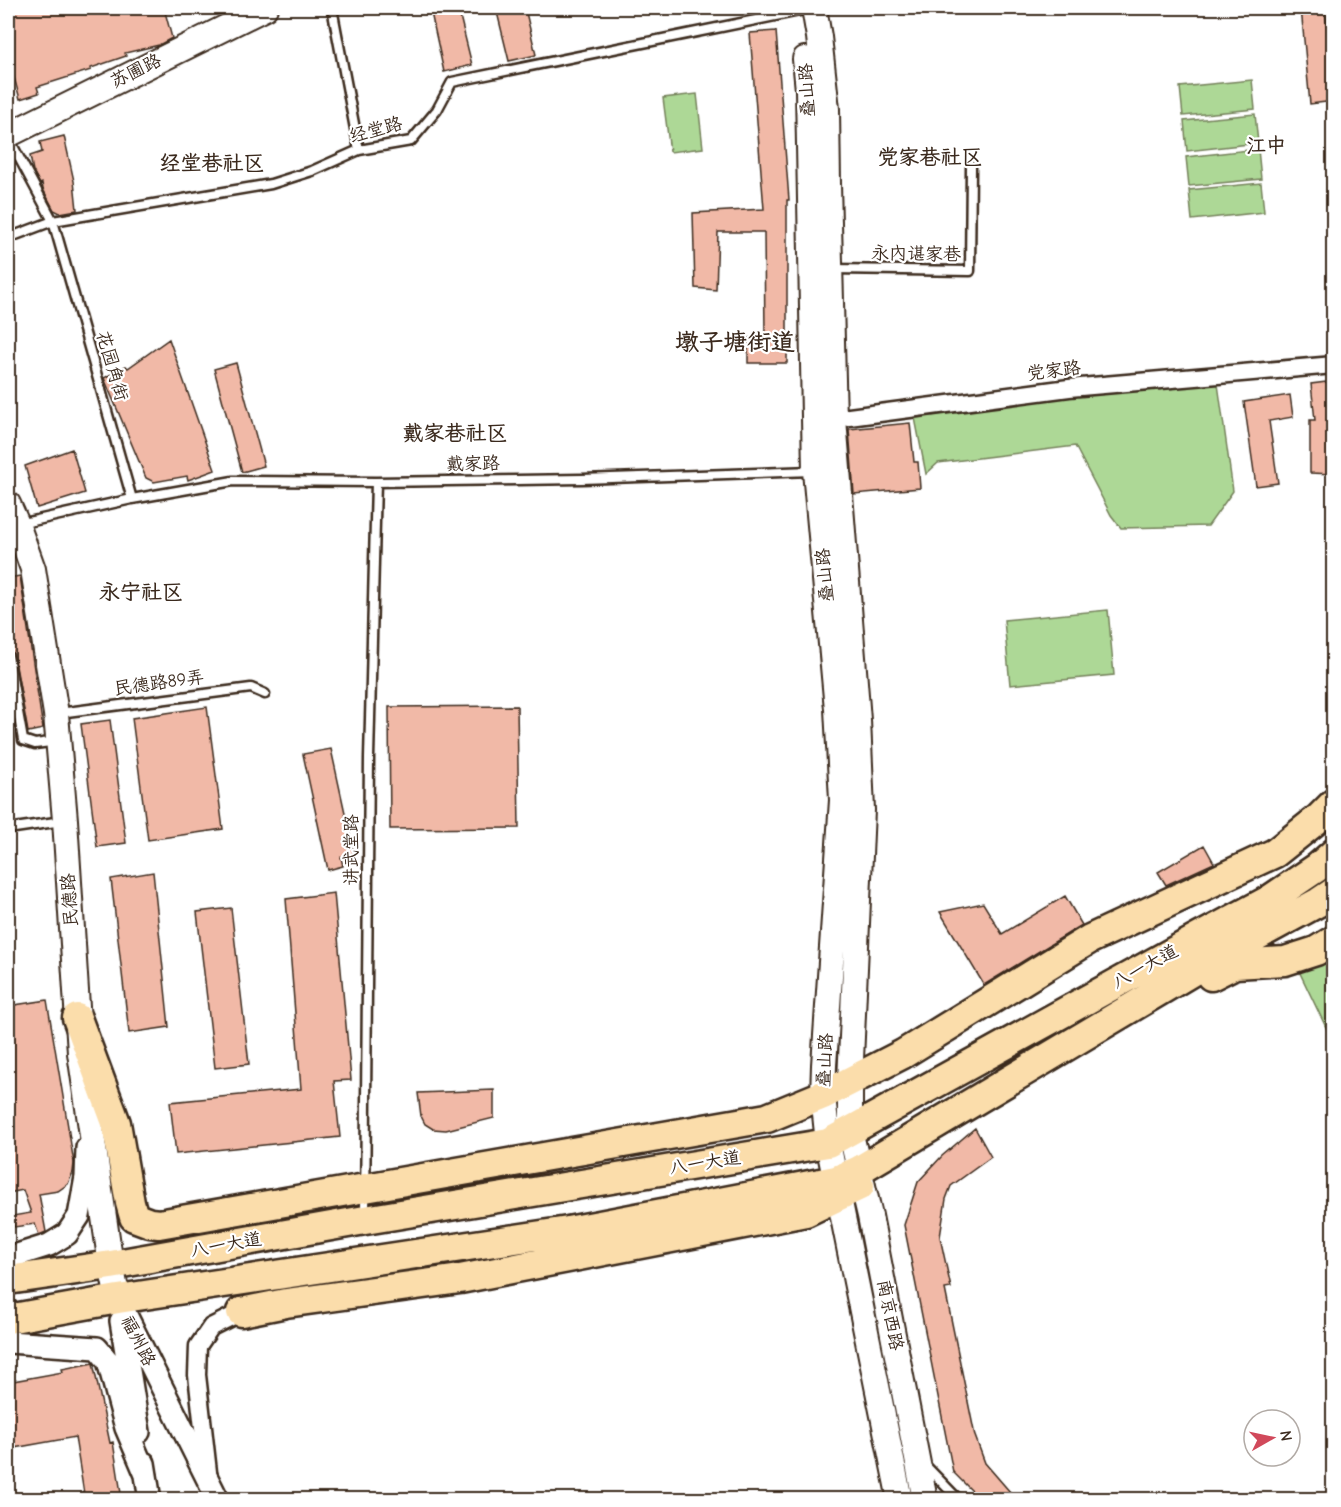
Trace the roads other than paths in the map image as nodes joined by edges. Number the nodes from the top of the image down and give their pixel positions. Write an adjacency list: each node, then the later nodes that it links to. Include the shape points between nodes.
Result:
1 (265, 8): 4 (main road, 苏圃路)
2 (332, 8): 5 (lane)
3 (805, 9): 5 (lane, 经堂路, via 452,82 437,110 411,141); 9 (main road, 叠山路, via 819,37 827,109); 12 (main road, 叠山路)
4 (8, 136): 7 (lane, 花园角街)
5 (358, 150): 7 (lane, 经堂路, via 271,184)
6 (971, 167): 9 (lane, 永内谌家巷, via 970,271)
7 (53, 221): 8 (lane, 经堂路); 14 (lane, 花园角街)
8 (8, 238)
9 (830, 269): 11 (main road, 叠山路)
10 (1334, 365): 11 (street, 党家路, via 1069,388)
11 (834, 419): 12 (street); 27 (main road, 叠山路, via 862,810)
12 (815, 471): 13 (lane, 戴家路); 28 (main road, 叠山路, via 842,800)
13 (376, 482): 14 (lane, 戴家路, via 233,481); 32 (lane, 讲武堂路)
14 (132, 499): 15 (lane)
15 (12, 514): 18 (main road, 民德路, via 33,569)
16 (8, 656): 19 (lane, via 23,740 35,744)
17 (266, 694): 18 (lane, 民德路89弄, via 251,688)
18 (56, 714): 19 (main road, 民德路)
19 (58, 741): 21 (main road, 民德路)
20 (1334, 803): 27 (highway, via 1275,853 1090,939 903,1054)
21 (65, 820): 22 (lane); 26 (main road, 民德路)
22 (8, 830)
23 (1334, 853): 30 (highway, 八一大道, via 1269,900)
24 (1334, 892): 31 (highway, 八一大道, via 1203,965)
25 (1334, 940): 31 (highway, via 1316,951 1285,961 1235,964 1186,987 1086,1042 894,1169)
26 (77, 1018): 29 (main road, 民德路); 32 (highway, via 116,1123 134,1217 159,1224)
27 (850, 1082): 28 (highway); 30 (main road, 叠山路)
28 (823, 1095): 30 (main road, 叠山路); 32 (highway, via 767,1118)
29 (88, 1111): 34 (street, via 86,1177 79,1216 67,1234 49,1245); 35 (main road, 民德路)
30 (839, 1136): 31 (main road, 南京西路); 33 (highway, 八一大道)
31 (849, 1183): 36 (highway, 八一大道); 39 (highway, via 806,1212 460,1279); 42 (main road, 南京西路, via 870,1216); 46 (main road, 南京西路)
32 (365, 1188): 33 (lane, 讲武堂路)
33 (365, 1220): 35 (highway, 八一大道)
34 (8, 1258)
35 (111, 1265): 37 (highway, 八一大道); 38 (main road, 民德路)
36 (337, 1265): 38 (highway, 八一大道); 39 (street)
37 (8, 1280)
38 (118, 1299): 40 (highway, 八一大道); 43 (street, 福州路); 44 (street, 福州路)
39 (241, 1312): 44 (street, via 211,1327 198,1346 197,1374)
40 (8, 1319)
41 (8, 1342): 43 (street, via 98,1348 108,1361 126,1428)
42 (917, 1456): 47 (main road, 南京西路); 48 (lane)
43 (146, 1475): 45 (street, 福州路)
44 (213, 1491)
45 (150, 1500)
46 (900, 1500)
47 (925, 1500)
48 (959, 1500)

